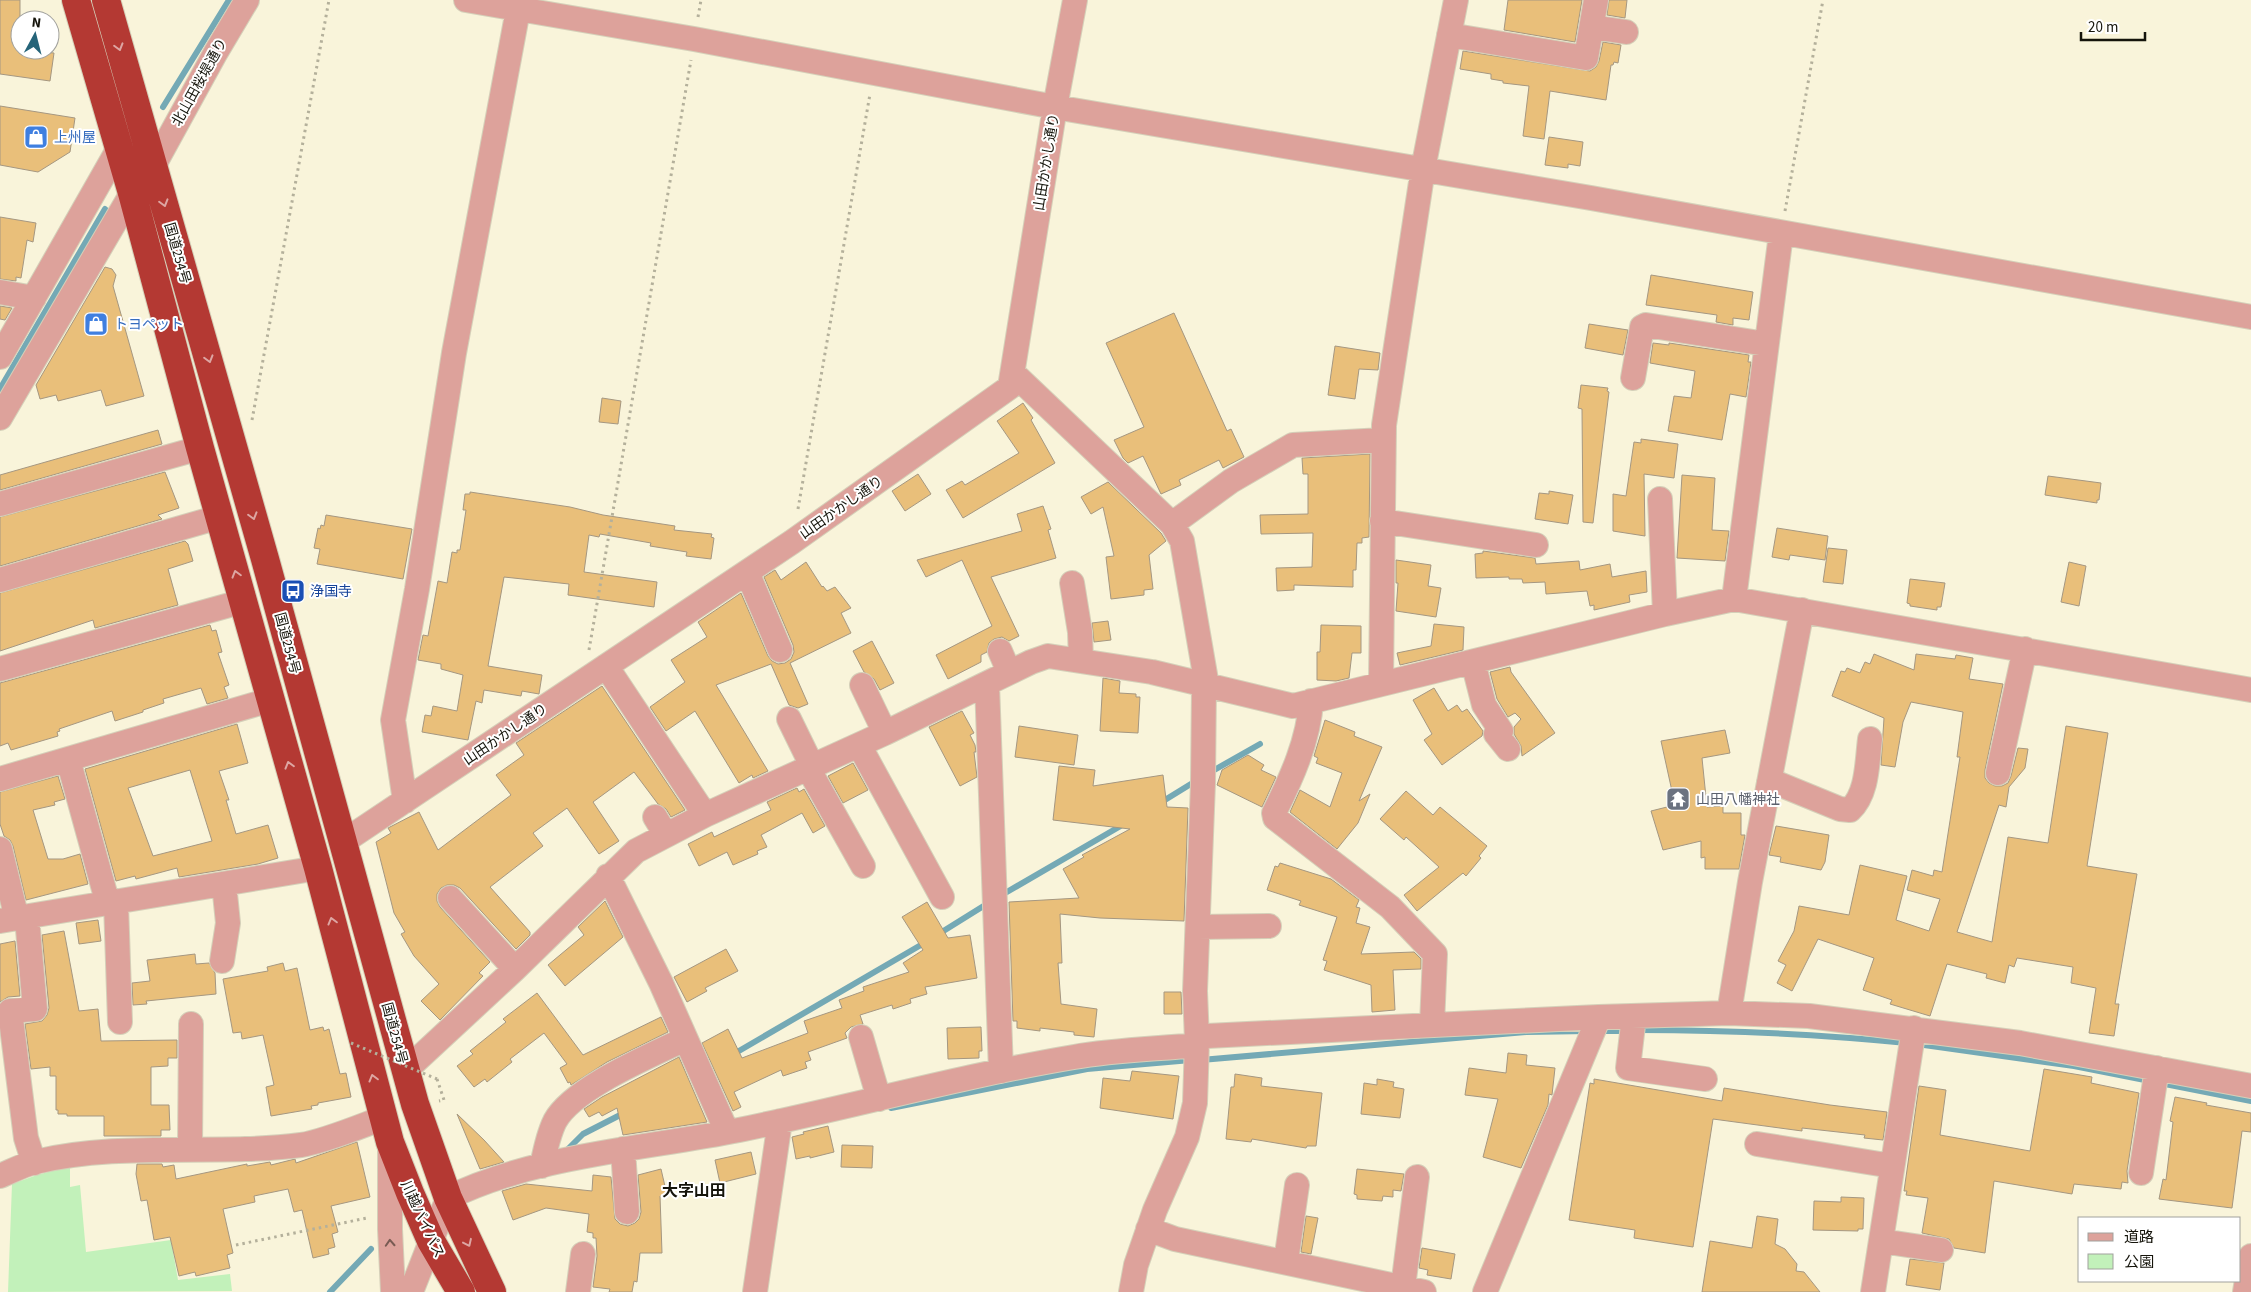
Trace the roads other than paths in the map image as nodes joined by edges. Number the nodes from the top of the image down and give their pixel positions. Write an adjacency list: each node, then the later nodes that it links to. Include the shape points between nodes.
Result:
1 (76, 0): 13 (highway, 国道254号)
2 (106, 0): 14 (highway, 国道254号, one-way to 14)
3 (247, 0): 14 (street, 北山田桜堤通り)
4 (466, 0): 8 (street)
5 (1075, 0): 12 (street, 山田かかし通り)
6 (1456, 0): 11 (street)
7 (1596, 0): 9 (street)
8 (518, 10): 12 (street, via 694,39); 64 (street, via 454,353 419,579 393,720)
9 (1592, 27): 10 (street); 11 (street, via 1586,58)
10 (1626, 32)
11 (1449, 35): 15 (street)
12 (1055, 107): 15 (street); 23 (street, 山田かかし通り)
13 (119, 148): 16 (highway, 国道254号); 19 (street)
14 (154, 165): 66 (highway, 国道254号, one-way to 66)
15 (1423, 170): 17 (street); 26 (street)
16 (132, 193): 25 (street); 27 (highway, 国道254号)
17 (1781, 234): 20 (street); 21 (street)
18 (0, 292): 19 (street)
19 (34, 298): 22 (street)
20 (2251, 316)
21 (1766, 344): 24 (street, via 1646,325 1642,327); 37 (street)
22 (0, 357)
23 (1012, 373): 32 (street); 34 (street, 山田かかし通り, via 1010,387)
24 (1633, 378)
25 (0, 418)
26 (1384, 440): 31 (street); 32 (street, via 1293,445 1231,481)
27 (200, 448): 29 (street); 30 (highway, 国道254号)
28 (1660, 499): 40 (street)
29 (0, 504)
30 (219, 517): 35 (street); 38 (highway, 国道254号, one-way to 30)
31 (1382, 521): 33 (street); 47 (street)
32 (1172, 524): 50 (street, via 1182,541)
33 (1536, 545)
34 (747, 572): 42 (street); 45 (street, 山田かかし通り)
35 (0, 580)
36 (1072, 583): 43 (street)
37 (1734, 599): 39 (street); 40 (street)
38 (244, 602): 46 (street); 52 (highway, 国道254号)
39 (1802, 610): 41 (street); 63 (street)
40 (1665, 614): 44 (street)
41 (2025, 649): 51 (street); 61 (street)
42 (780, 650)
43 (1081, 660): 48 (street, via 1048,656 1030,662 1005,662); 50 (street)
44 (1473, 662): 47 (street); 58 (street, via 1484,705 1501,731 1496,734)
45 (606, 666): 64 (street, 山田かかし通り); 65 (street)
46 (0, 669)
47 (1381, 683): 53 (street)
48 (987, 684): 55 (street); 92 (street)
49 (862, 685): 55 (street)
50 (1205, 685): 53 (street, via 1293,706); 77 (street)
51 (2251, 690)
52 (270, 700): 59 (street); 69 (highway, 国道254号, one-way to 52)
53 (1311, 701): 85 (street, via 1310,722 1288,785 1274,813 1275,818 1390,908 1434,954)
54 (789, 719): 60 (street)
55 (885, 733): 57 (street)
56 (1870, 739): 63 (street, via 1862,793 1850,810)
57 (858, 745): 60 (street); 72 (street)
58 (1508, 750)
59 (68, 759): 62 (street); 74 (street)
60 (810, 767): 65 (street); 68 (street)
61 (1998, 773)
62 (0, 779)
63 (1769, 782): 80 (street)
64 (405, 801): 66 (street, 山田かかし通り)
65 (705, 815): 70 (street, via 661,826)
66 (343, 842): 91 (highway, 国道254号)
67 (0, 849): 75 (street)
68 (863, 866)
69 (318, 868): 71 (street); 97 (highway, 国道254号, one-way to 69)
70 (608, 876): 79 (street); 88 (street)
71 (224, 884): 74 (street); 78 (street, via 228,924)
72 (942, 897)
73 (450, 898): 79 (street)
74 (112, 904): 75 (street); 83 (street)
75 (15, 919): 102 (street, via 35,1009 10,1011 26,1138)
76 (1269, 926): 77 (street)
77 (1198, 927): 89 (street)
78 (222, 961)
79 (515, 969): 91 (street)
80 (1729, 1013): 81 (street); 86 (street, via 1809,1016)
81 (1634, 1016): 82 (street); 93 (street, via 1628,1068)
82 (1599, 1017): 85 (street); 126 (street)
83 (120, 1022)
84 (191, 1024): 100 (street)
85 (1432, 1025): 89 (street, via 1215,1035)
86 (1914, 1028): 90 (street); 104 (street)
87 (861, 1037): 95 (street)
88 (685, 1038): 98 (street); 103 (street, via 578,1096 556,1120)
89 (1197, 1043): 92 (street, via 1076,1056); 111 (street, via 1195,1103 1187,1137)
90 (2157, 1068): 94 (street); 105 (street)
91 (405, 1071): 109 (highway, 国道254号)
92 (1001, 1071): 95 (street)
93 (1705, 1079)
94 (2251, 1086)
95 (879, 1099): 96 (street)
96 (780, 1121): 98 (street); 124 (street)
97 (387, 1130): 100 (street, via 303,1145); 112 (highway, 川越バイパス); 119 (street, one-way to 97)
98 (727, 1132): 101 (street)
99 (1757, 1144): 104 (street)
100 (190, 1150): 102 (street, via 104,1152)
101 (623, 1150): 103 (street); 110 (street)
102 (34, 1162): 106 (street)
103 (542, 1166): 109 (street, via 473,1186)
104 (1892, 1166): 113 (street)
105 (2141, 1173)
106 (0, 1176)
107 (1417, 1177): 118 (street)
108 (1297, 1186): 117 (street)
109 (448, 1198): 112 (street); 122 (highway, one-way to 122)
110 (627, 1212)
111 (1148, 1229): 117 (street, via 1175,1239); 125 (street)
112 (431, 1241): 120 (street); 121 (highway, 川越バイパス)
113 (1881, 1241): 114 (street); 127 (street)
114 (1941, 1250)
115 (583, 1254): 123 (street)
116 (2251, 1256): 128 (street)
117 (1286, 1261): 118 (street)
118 (1413, 1290)
119 (393, 1292)
120 (411, 1292)
121 (461, 1292)
122 (492, 1292)
123 (578, 1292)
124 (755, 1292)
125 (1131, 1292)
126 (1485, 1292)
127 (1873, 1292)
128 (2245, 1292)

